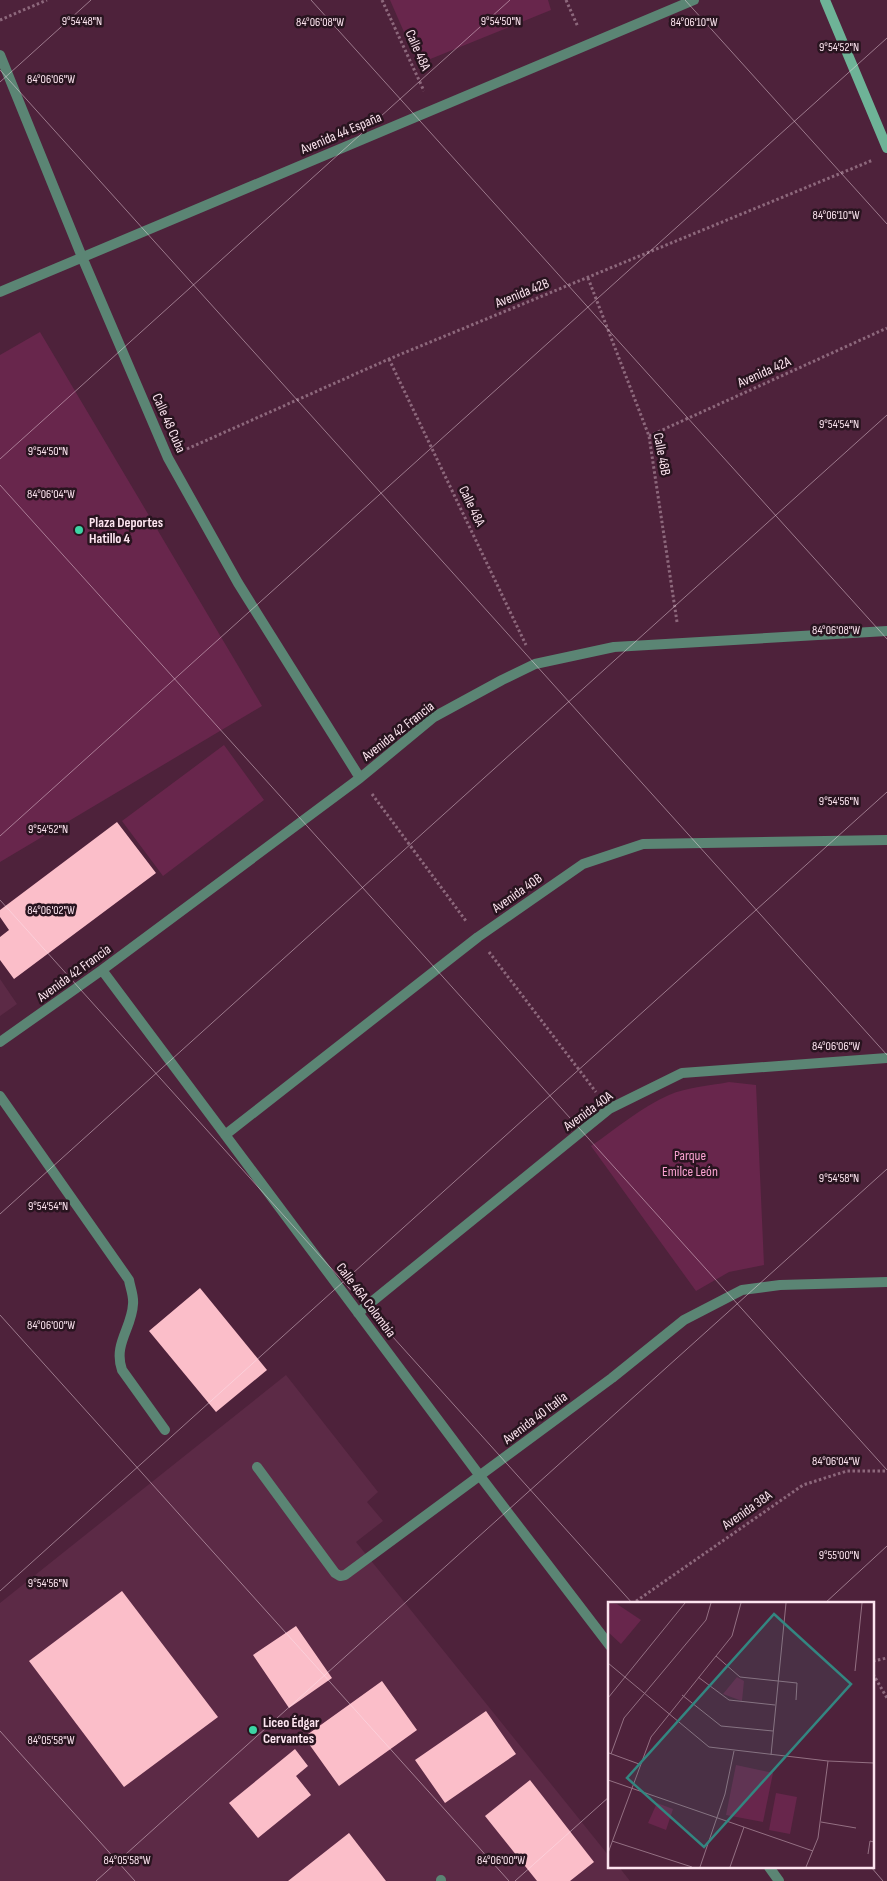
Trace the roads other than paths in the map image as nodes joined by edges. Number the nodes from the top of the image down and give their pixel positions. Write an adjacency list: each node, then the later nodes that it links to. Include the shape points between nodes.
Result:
1 (694, 0): 5 (street, Avenida 44 España)
2 (825, 0): 4 (main road)
3 (0, 55): 5 (street, Calle 48 Cuba)
4 (887, 148)
5 (82, 257): 6 (street, Avenida 44 España); 8 (street, Calle 48 Cuba, via 168,458 238,582)
6 (0, 292)
7 (887, 631): 8 (street, Avenida 42 Francia, via 614,647 535,664 434,718)
8 (360, 778): 10 (street, Avenida 42 Francia)
9 (887, 840): 14 (street, Avenida 40B, via 643,844 582,864 478,937)
10 (102, 970): 11 (street, Avenida 42 Francia); 14 (street, Calle 46A Colombia)
11 (0, 1042)
12 (887, 1058): 16 (street, Avenida 40A, via 682,1073 609,1109)
13 (0, 1096): 17 (street, via 129,1280 134,1303 118,1360)
14 (224, 1135): 16 (street, Calle 46A Colombia)
15 (887, 1282): 19 (street, Avenida 40 Italia, via 780,1285 742,1290 684,1320)
16 (358, 1313): 19 (street, Calle 46A Colombia)
17 (165, 1430)
18 (257, 1467): 19 (street, Avenida 40 Italia, via 340,1576)
19 (480, 1476): 20 (street, Calle 46A Colombia)
20 (608, 1643)
21 (770, 1868): 22 (street)
22 (779, 1881)

